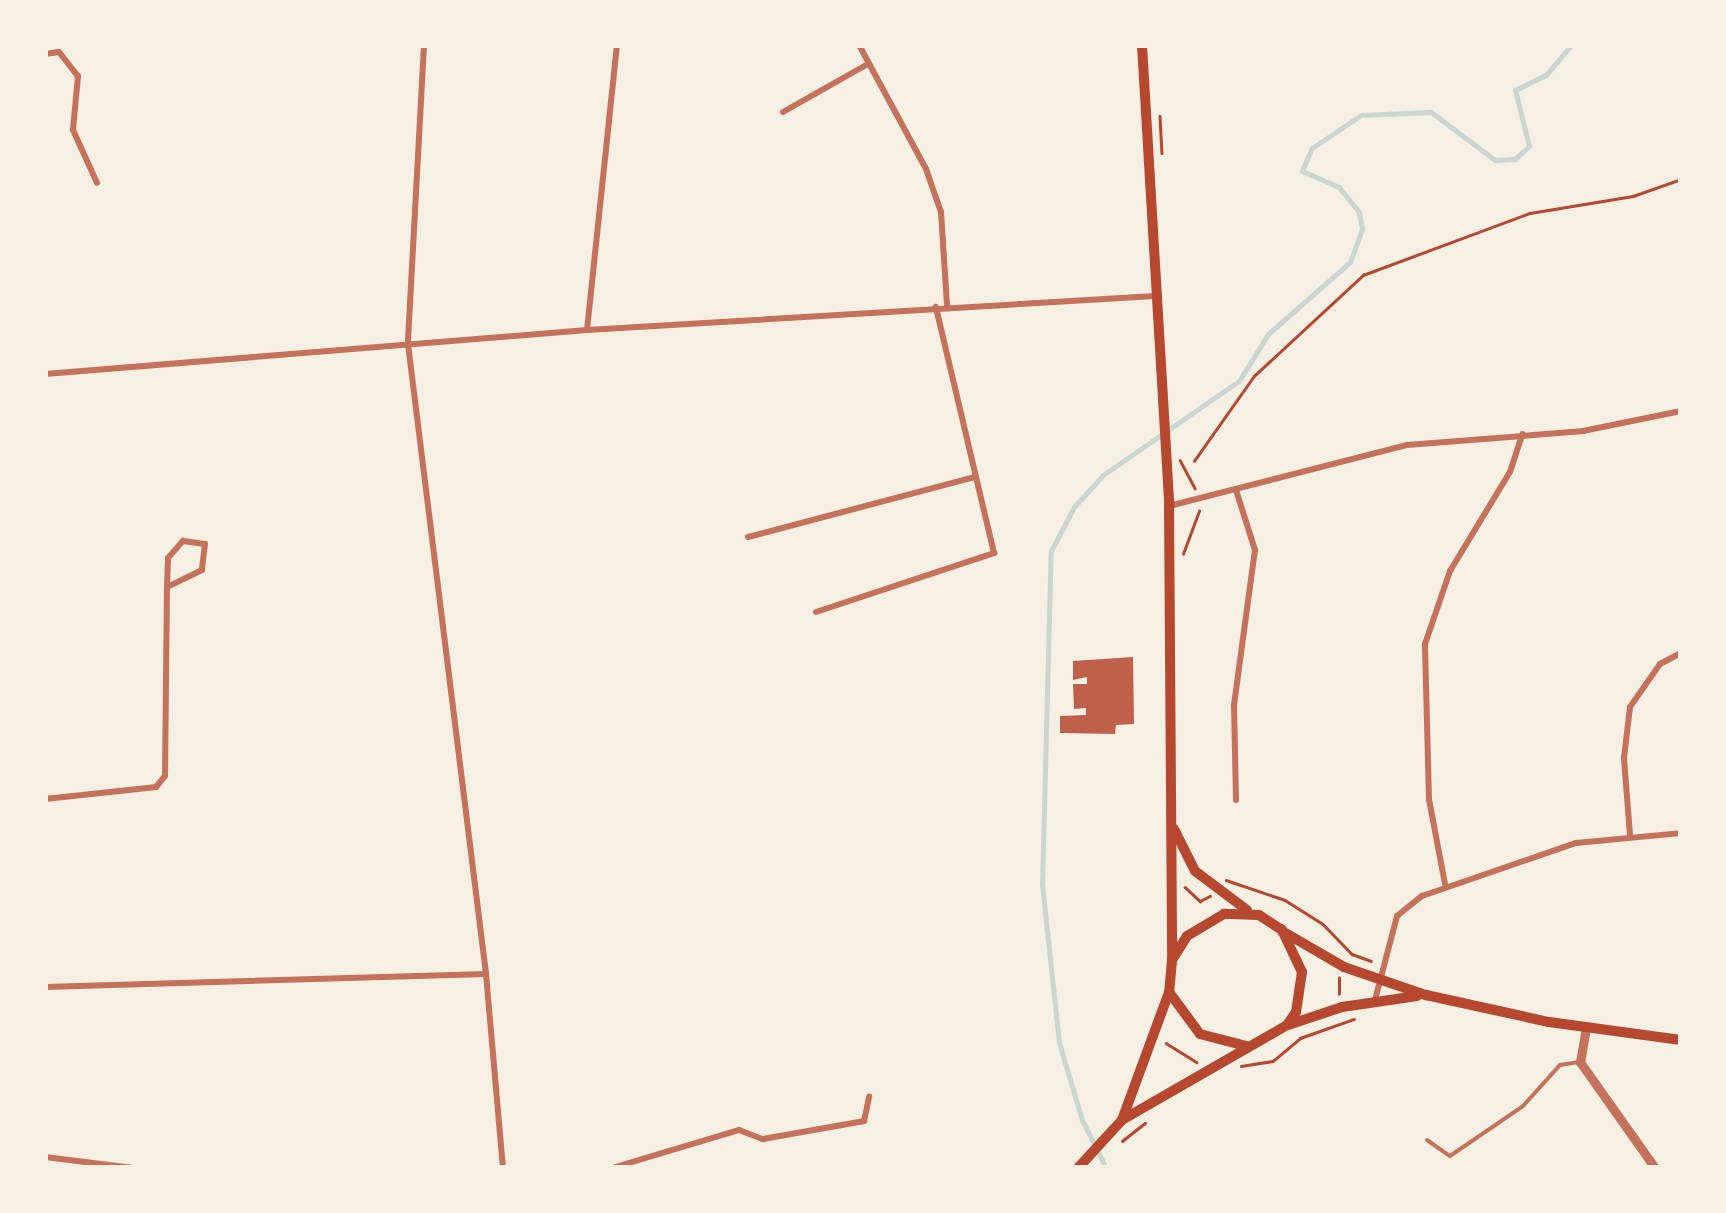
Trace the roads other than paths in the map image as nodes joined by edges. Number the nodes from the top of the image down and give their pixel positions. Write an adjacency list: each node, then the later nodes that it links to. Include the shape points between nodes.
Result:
1 (424, 45): 14 (street)
2 (617, 45): 13 (street)
3 (859, 45): 7 (street)
4 (1142, 45): 10 (main road)
5 (61, 48): 6 (street); 9 (street, via 78,76 73,130)
6 (45, 54)
7 (868, 64): 8 (street); 11 (street, via 926,169 941,212)
8 (784, 112)
9 (97, 183)
10 (1155, 296): 11 (street); 20 (main road)
11 (947, 306): 12 (street)
12 (936, 307): 13 (street); 18 (street)
13 (587, 330): 14 (street)
14 (408, 344): 15 (street); 34 (street)
15 (45, 374)
16 (1681, 410): 17 (street, via 1583,431)
17 (1522, 434): 19 (street, via 1407,445); 30 (street, via 1510,472 1450,571 1425,644 1430,799)
18 (974, 477): 21 (street); 23 (street, via 994,553)
19 (1236, 490): 20 (street); 26 (street, via 1255,550 1234,706)
20 (1169, 506): 27 (main road)
21 (748, 537)
22 (167, 587): 22 (street, via 173,547 205,544 202,570); 25 (street, via 165,776 156,787)
23 (816, 612)
24 (1681, 653): 29 (street, via 1660,664 1630,707 1624,758)
25 (45, 799)
26 (1236, 800)
27 (1171, 823): 31 (main road, via 1195,872); 33 (main road)
28 (1681, 833): 29 (street)
29 (1630, 836): 30 (street, via 1540,852)
30 (1444, 884): 35 (street, via 1397,916)
31 (1259, 915): 32 (main road); 33 (main road, via 1224,914 1202,922)
32 (1282, 930): 35 (main road); 40 (main road, via 1303,983)
33 (1172, 960): 37 (main road)
34 (486, 974): 36 (street); 51 (street)
35 (1383, 983): 38 (main road); 39 (street)
36 (45, 987)
37 (1170, 992): 43 (main road, via 1200,1034); 46 (main road)
38 (1426, 995): 39 (main road); 41 (main road)
39 (1375, 1000): 40 (main road)
40 (1287, 1026): 43 (main road)
41 (1586, 1028): 42 (main road); 44 (street)
42 (1681, 1040)
43 (1246, 1046): 46 (main road)
44 (1580, 1062): 47 (lane, via 1560,1065 1523,1106 1450,1156); 53 (street)
45 (868, 1097): 52 (street, via 864,1121 764,1139 739,1130)
46 (1122, 1120): 49 (main road)
47 (1428, 1140)
48 (45, 1157): 50 (street)
49 (1083, 1164)
50 (133, 1168)
51 (503, 1168)
52 (612, 1168)
53 (1654, 1168)

